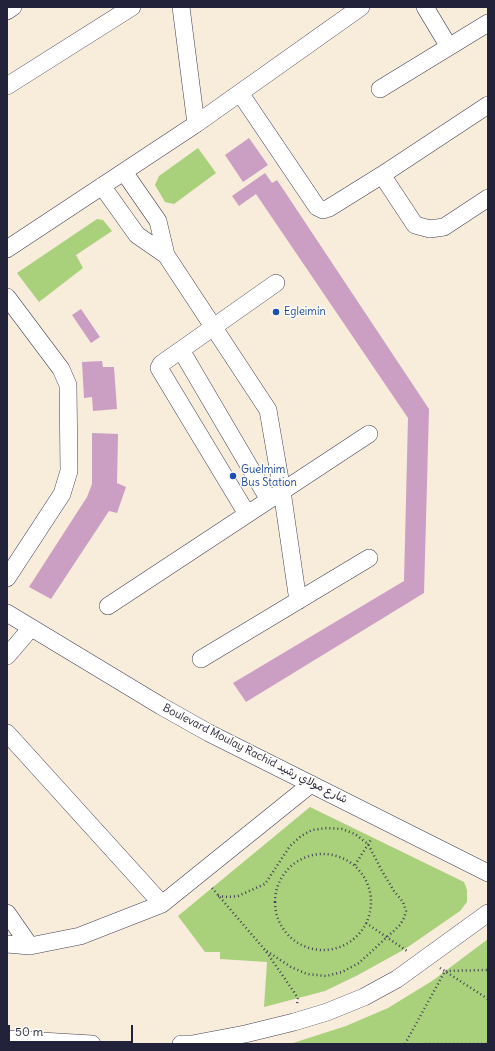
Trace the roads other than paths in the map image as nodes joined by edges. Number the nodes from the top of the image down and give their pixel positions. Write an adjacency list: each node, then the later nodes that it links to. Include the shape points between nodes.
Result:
1 (13, 7): 6 (street)
2 (132, 7): 9 (street)
3 (181, 7): 13 (street)
4 (361, 7): 11 (street)
5 (425, 7): 8 (street)
6 (7, 11)
7 (488, 23): 8 (street)
8 (449, 47): 10 (street)
9 (7, 86)
10 (380, 89)
11 (240, 93): 13 (street); 15 (street, via 317,207 323,210 329,208)
12 (488, 105): 15 (street)
13 (196, 124): 14 (street)
14 (124, 172): 16 (street); 19 (street, via 158,221)
15 (382, 175): 17 (street, via 415,225 430,229 444,227)
16 (102, 186): 18 (street); 19 (street, via 137,235)
17 (488, 198)
18 (7, 249)
19 (166, 255): 22 (street)
20 (276, 283): 22 (street)
21 (7, 297): 28 (street, via 61,369 68,385 69,471 62,494)
22 (213, 327): 23 (street); 25 (street, via 268,410)
23 (181, 350): 25 (street); 26 (street, via 161,364 160,370)
24 (369, 434): 25 (street)
25 (275, 495): 26 (street); 29 (street)
26 (247, 514): 30 (street)
27 (369, 558): 29 (street)
28 (7, 578)
29 (298, 601): 34 (street)
30 (108, 606)
31 (7, 613): 32 (street, Boulevard Moulay Rachid شارع مولاي رشيد)
32 (31, 628): 33 (street); 36 (street, Boulevard Moulay Rachid شارع مولاي رشيد, via 174,714)
33 (7, 656)
34 (201, 660)
35 (7, 733): 38 (street)
36 (311, 784): 37 (street, Boulevard Moulay Rachid شارع مولاي رشيد); 38 (street)
37 (488, 873)
38 (162, 904): 42 (street, via 80,936)
39 (7, 913): 42 (street)
40 (488, 913): 45 (street, via 397,979 370,994 327,1012 294,1022 245,1034)
41 (7, 944): 42 (street)
42 (30, 946)
43 (7, 1039): 44 (street)
44 (92, 1044)
45 (181, 1044)

